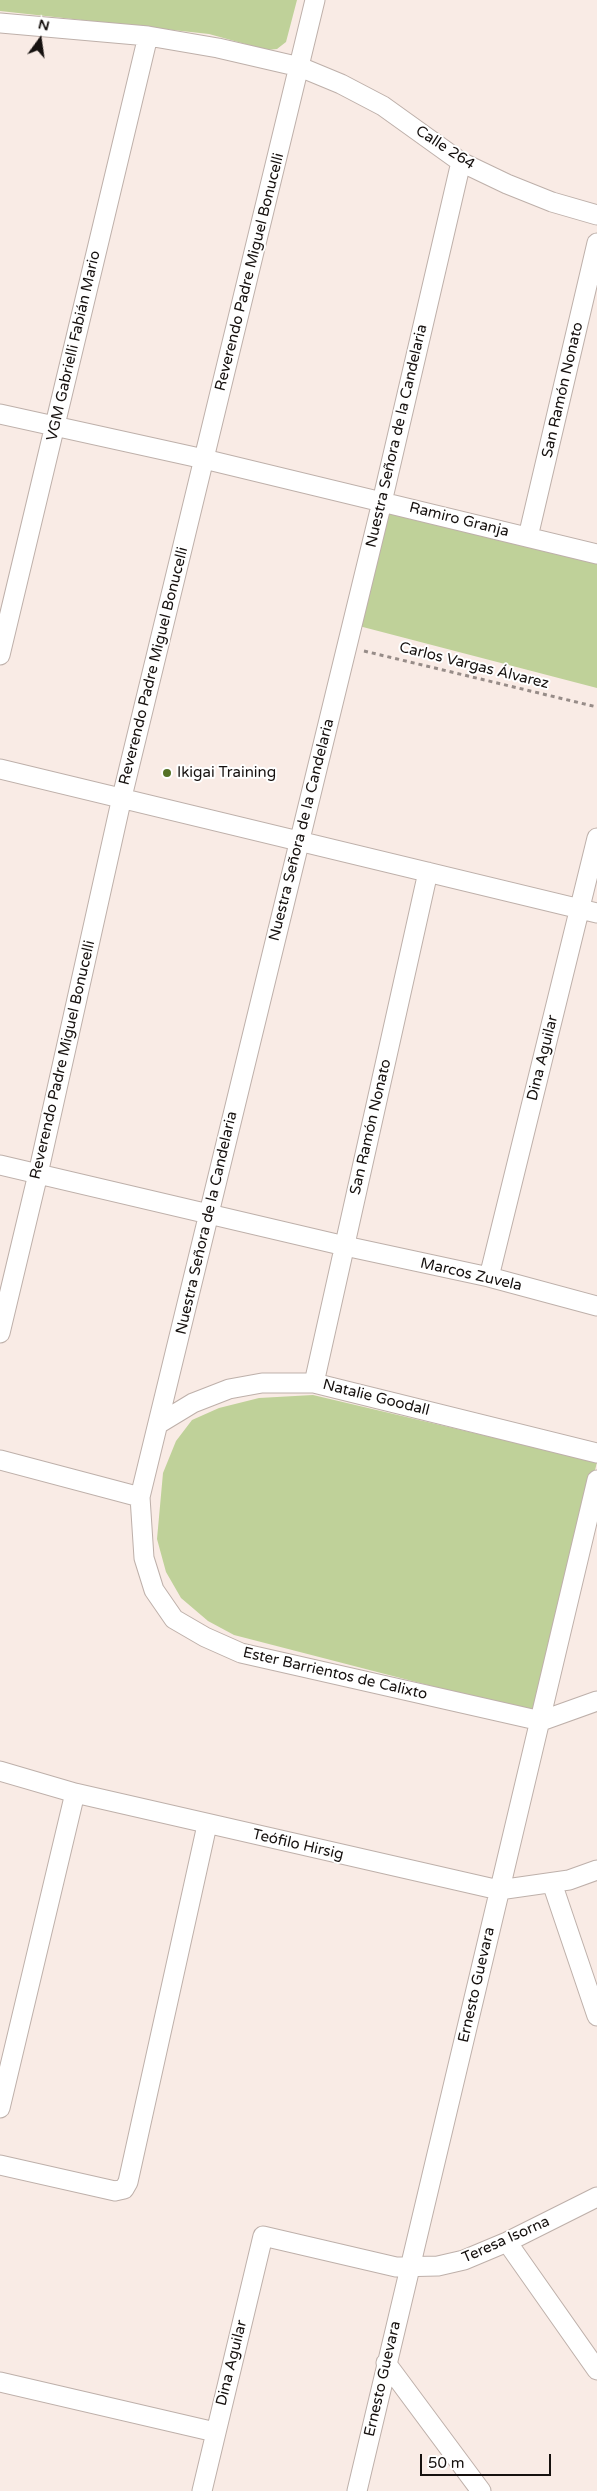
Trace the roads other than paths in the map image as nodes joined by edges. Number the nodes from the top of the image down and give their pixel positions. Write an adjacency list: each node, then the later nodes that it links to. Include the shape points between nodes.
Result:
1 (316, 0): 4 (street, Reverendo Padre Miguel Bonucelli)
2 (0, 23): 3 (street, Calle 264)
3 (148, 36): 4 (street, Calle 264); 9 (street, VGM Gabrielli Fabián Mario)
4 (300, 67): 5 (street, Calle 264, via 383,106); 10 (street, Reverendo Padre Miguel Bonucelli)
5 (461, 162): 6 (street, Calle 264, via 534,195); 11 (street, Nuestra Señora de la Candelaria)
6 (597, 215)
7 (597, 243): 12 (street, San Ramón Nonato)
8 (0, 414): 9 (street, Ramiro Granja)
9 (55, 427): 10 (street, Ramiro Granja); 14 (street, VGM Gabrielli Fabián Mario)
10 (204, 460): 11 (street, Ramiro Granja); 16 (street, Reverendo Padre Miguel Bonucelli)
11 (382, 502): 12 (street, Ramiro Granja); 18 (street, Nuestra Señora de la Candelaria)
12 (528, 537): 13 (street, Ramiro Granja)
13 (597, 554)
14 (0, 655)
15 (0, 769): 16 (street)
16 (122, 797): 18 (street); 22 (street, Reverendo Padre Miguel Bonucelli)
17 (597, 838): 20 (street, Dina Aguilar)
18 (299, 841): 19 (street); 23 (street, Nuestra Señora de la Candelaria)
19 (428, 872): 20 (street); 24 (street, San Ramón Nonato)
20 (588, 910): 25 (street, Dina Aguilar)
21 (0, 1165): 22 (street, Marcos Zuvela)
22 (38, 1174): 23 (street, Marcos Zuvela); 27 (street, Reverendo Padre Miguel Bonucelli)
23 (209, 1213): 24 (street, Marcos Zuvela); 29 (street, Nuestra Señora de la Candelaria)
24 (345, 1246): 25 (street, Marcos Zuvela); 28 (street, San Ramón Nonato)
25 (489, 1277): 26 (street, Marcos Zuvela)
26 (597, 1306)
27 (0, 1333)
28 (314, 1383): 29 (street, Natalie Goodall, via 262,1383 229,1389 193,1402); 30 (street, Natalie Goodall)
29 (160, 1423): 33 (street, Nuestra Señora de la Candelaria)
30 (597, 1453)
31 (0, 1460): 33 (street)
32 (597, 1480): 35 (street, Ernesto Guevara)
33 (140, 1497): 35 (street, Ester Barrientos de Calixto, via 144,1558 154,1590 174,1619 205,1637 241,1654)
34 (597, 1701): 35 (street)
35 (541, 1721): 41 (street, Ernesto Guevara)
36 (0, 1771): 37 (street, Teófilo Hirsig)
37 (75, 1793): 38 (street, Teófilo Hirsig); 43 (street)
38 (207, 1825): 41 (street, Teófilo Hirsig); 44 (street, via 124,2189 115,2191)
39 (597, 1870): 40 (street, Teófilo Hirsig)
40 (552, 1883): 41 (street, Teófilo Hirsig); 42 (street)
41 (499, 1890): 48 (street, Ernesto Guevara)
42 (597, 2016)
43 (0, 2108)
44 (0, 2166)
45 (597, 2196): 47 (street, Teresa Isorna)
46 (263, 2236): 48 (street, Teresa Isorna, via 396,2267); 52 (street, Dina Aguilar)
47 (507, 2242): 48 (street, Teresa Isorna, via 464,2260 438,2266); 50 (street)
48 (411, 2267): 49 (street, Ernesto Guevara)
49 (386, 2362): 54 (street, Ernesto Guevara); 55 (street)
50 (597, 2370)
51 (0, 2382): 52 (street)
52 (215, 2432): 53 (street, Dina Aguilar)
53 (202, 2491)
54 (357, 2491)
55 (481, 2491)

